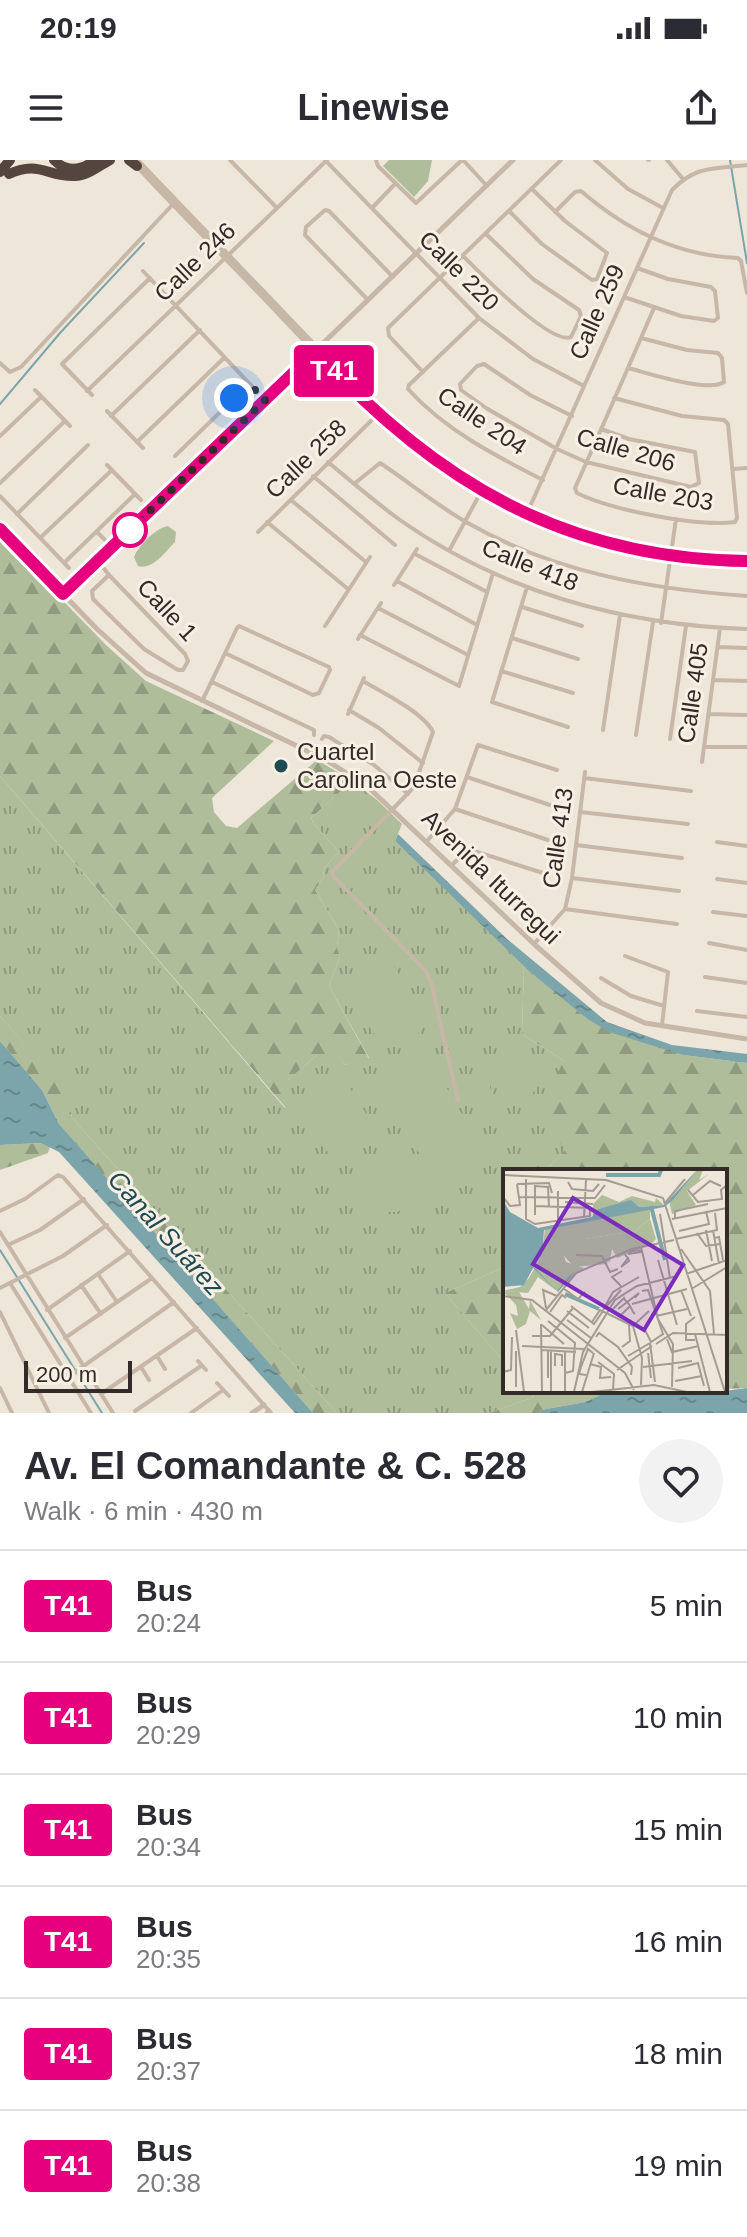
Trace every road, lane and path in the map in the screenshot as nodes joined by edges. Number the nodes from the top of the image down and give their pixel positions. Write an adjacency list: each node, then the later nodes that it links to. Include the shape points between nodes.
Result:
1 (10, 160): 19 (highway)
2 (21, 160): 19 (highway)
3 (54, 160): 4 (highway, via 76,169)
4 (95, 160)
5 (110, 160): 19 (highway, via 79,176 35,165)
6 (230, 160): 26 (street)
7 (326, 160): 26 (street, Calle 246); 27 (street, Calle 220)
8 (376, 160): 22 (street)
9 (462, 160): 22 (street, via 416,203); 23 (street)
10 (513, 160): 23 (street)
11 (561, 160): 24 (street)
12 (595, 160): 28 (street, via 628,189)
13 (667, 160): 20 (street)
14 (723, 160): 18 (street)
15 (135, 162): 25 (street)
16 (738, 164): 17 (street); 18 (street)
17 (747, 165)
18 (724, 167): 20 (street)
19 (4, 173): 21 (highway)
20 (683, 179): 28 (street, Calle 259)
21 (0, 184)
22 (396, 184): 27 (street)
23 (487, 186): 33 (street)
24 (532, 189): 29 (street); 30 (street)
25 (175, 202): 34 (street); 51 (street, via 21,367 10,372)
26 (277, 208): 34 (street, Calle 246)
27 (372, 208): 33 (street, Calle 220)
28 (663, 208): 32 (street, Calle 259)
29 (509, 211): 30 (street, via 542,244 595,280 607,253); 31 (street)
30 (555, 212): 32 (street, via 578,190)
31 (486, 234): 35 (street); 35 (street, via 533,279 580,312 571,337 562,338 501,295)
32 (650, 238): 36 (street, Calle 259); 41 (street, via 715,257 738,258)
33 (416, 254): 38 (street); 40 (street, Calle 220)
34 (226, 256): 44 (street, Calle 246); 49 (street)
35 (463, 256): 40 (street)
36 (637, 268): 42 (street, Calle 259); 45 (street, via 711,287 718,318)
37 (143, 271): 39 (street)
38 (393, 277): 43 (street); 43 (street, via 325,210 306,227 305,235)
39 (150, 278): 44 (street); 57 (street, via 62,364)
40 (439, 279): 46 (street, Calle 220); 53 (street, via 387,332)
41 (747, 293)
42 (624, 297): 45 (street); 55 (street, Calle 259)
43 (368, 300): 49 (street)
44 (177, 305): 47 (street); 57 (street, Calle 246)
45 (654, 308): 48 (street)
46 (479, 318): 53 (street, Calle 204); 55 (street, Calle 220, via 533,359)
47 (200, 330): 50 (street); 64 (street)
48 (641, 338): 52 (street); 52 (street, via 718,353 723,384 688,383)
49 (317, 350): 61 (street); 63 (street)
50 (224, 358): 54 (street); 70 (street)
51 (0, 363)
52 (628, 368): 60 (street)
53 (423, 372): 82 (street, Calle 204, via 408,389 437,418)
54 (249, 384): 61 (street); 74 (street)
55 (584, 386): 65 (street, Calle 259)
56 (35, 390): 59 (street)
57 (87, 391): 58 (street)
58 (92, 395)
59 (41, 397): 66 (street); 69 (street)
60 (614, 398): 68 (street); 79 (street, via 682,416 724,420)
61 (265, 400): 100 (street)
62 (107, 411): 64 (street)
63 (378, 413): 75 (street, Calle 258); 85 (street, via 426,455)
64 (111, 416): 70 (street)
65 (572, 416): 73 (street, Calle 259); 73 (street, Calle 206, via 484,364 460,384 465,393)
66 (65, 421): 67 (street); 83 (street)
67 (70, 426)
68 (600, 429): 76 (street); 76 (street, Calle 206, via 695,452 699,481 691,487)
69 (0, 436)
70 (137, 442): 72 (street)
71 (88, 445): 91 (street)
72 (143, 448)
73 (557, 449): 76 (street, Calle 206); 82 (street, Calle 259)
74 (175, 456)
75 (328, 462): 81 (street, Calle 258); 84 (street, Calle 418)
76 (586, 462): 92 (street, Calle 203, via 577,493)
77 (107, 465): 80 (street)
78 (747, 468): 79 (street)
79 (733, 469): 92 (street, Calle 203, via 735,522)
80 (112, 470): 86 (street); 98 (street)
81 (313, 476): 88 (street, Calle 258); 99 (street)
82 (543, 480): 90 (street, Calle 259)
83 (0, 483)
84 (354, 484): 93 (street, via 380,463); 101 (street, Calle 418)
85 (482, 489): 90 (street); 93 (street)
86 (135, 494): 89 (street); 96 (street)
87 (0, 496): 91 (street)
88 (291, 499): 94 (street, Calle 258); 108 (street, via 368,560)
89 (141, 500)
90 (528, 512): 102 (street, via 593,538)
91 (17, 514): 98 (street)
92 (676, 519): 102 (street)
93 (465, 521): 101 (street); 109 (street, via 555,561)
94 (267, 522): 97 (street, Calle 258); 108 (street)
95 (0, 529): 111 (street, Avenida Iturregui)
96 (97, 531): 98 (street, via 67,566); 100 (street)
97 (258, 532)
98 (40, 538)
99 (395, 545)
100 (112, 547): 104 (street)
101 (449, 550): 105 (street, Calle 418)
102 (671, 553): 103 (street); 109 (street)
103 (747, 559)
104 (98, 561): 106 (street, Calle 1); 111 (street)
105 (493, 573): 107 (street, Calle 418); 110 (street)
106 (109, 575): 106 (street, Calle 1, via 185,654 183,670 144,649 93,599 92,591)
107 (527, 587): 113 (street); 114 (street, Calle 418)
108 (348, 589): 118 (street)
109 (666, 589): 112 (street); 116 (street)
110 (487, 593): 117 (street); 117 (street, via 416,552 396,583)
111 (63, 594): 134 (street, Avenida Iturregui, via 135,665)
112 (747, 596)
113 (522, 607): 119 (street); 123 (street)
114 (620, 615): 115 (street, Calle 418); 138 (street)
115 (653, 622): 116 (street, Calle 418); 140 (street)
116 (661, 623): 120 (street, Calle 418)
117 (477, 625): 127 (street)
118 (325, 626)
119 (582, 626)
120 (686, 626): 121 (street, Calle 418); 142 (street)
121 (720, 628): 122 (street, Calle 418); 124 (street, Calle 405)
122 (747, 629)
123 (512, 638): 128 (street); 129 (street)
124 (718, 647): 125 (street); 130 (street, Calle 405)
125 (747, 648)
126 (225, 653): 126 (street, via 316,695 330,670 239,626); 132 (street)
127 (468, 655): 127 (street, via 380,606 359,637 459,686)
128 (578, 659)
129 (501, 671): 133 (street); 137 (street, via 492,702)
130 (713, 680): 131 (street); 135 (street, Calle 405)
131 (747, 681)
132 (212, 682): 134 (street); 139 (street, via 314,730)
133 (573, 693)
134 (202, 701): 153 (street, Avenida Iturregui, via 326,760)
135 (708, 714): 136 (street); 143 (street, Calle 405)
136 (747, 715)
137 (568, 727)
138 (603, 730)
139 (314, 735)
140 (636, 735)
141 (322, 739): 150 (street, via 329,737 363,758)
142 (670, 739)
143 (704, 747): 144 (street); 145 (street, Calle 405)
144 (747, 747)
145 (702, 762)
146 (423, 763): 146 (street, via 379,728 348,712 363,680 433,730); 150 (street)
147 (557, 770): 148 (street, via 477,746)
148 (467, 777): 151 (street); 152 (street)
149 (691, 791): 154 (street, Calle 413, via 585,775)
150 (408, 794): 153 (street)
151 (553, 806)
152 (455, 809): 156 (street); 157 (street)
153 (394, 810): 157 (street, Avenida Iturregui); 184 (street, via 333,876 425,970)
154 (580, 812): 155 (street); 159 (street, Calle 413)
155 (688, 824)
156 (548, 840)
157 (427, 841): 162 (street, Avenida Iturregui)
158 (717, 842): 160 (street)
159 (576, 845): 161 (street); 164 (street, Calle 413)
160 (747, 846)
161 (682, 858)
162 (452, 865): 163 (street, via 471,850); 173 (street, Avenida Iturregui)
163 (543, 873)
164 (572, 878): 167 (street); 168 (street, Calle 413)
165 (717, 879): 166 (street)
166 (747, 883)
167 (679, 891)
168 (565, 909): 171 (street); 173 (street, Calle 413)
169 (713, 912): 170 (street)
170 (747, 916)
171 (677, 924)
172 (709, 943): 174 (street)
173 (534, 944): 182 (street, Avenida Iturregui, via 601,1003)
174 (747, 950)
175 (625, 956): 179 (street, via 668,972)
176 (705, 977): 178 (street)
177 (601, 978): 179 (street, via 631,996)
178 (747, 983)
179 (664, 1006): 182 (street)
180 (697, 1011): 181 (street)
181 (747, 1017)
182 (662, 1027): 183 (street, Avenida Iturregui)
183 (747, 1039)
184 (458, 1100)
185 (84, 1199): 186 (street, via 58,1175); 187 (street); 189 (street)
186 (0, 1211)
187 (107, 1225): 190 (street); 192 (street)
188 (0, 1232): 189 (street)
189 (8, 1245): 192 (street)
190 (130, 1251): 191 (street); 193 (street)
191 (98, 1274): 195 (street); 197 (street)
192 (26, 1275): 194 (street); 199 (street)
193 (152, 1277): 197 (street); 198 (street)
194 (10, 1283): 196 (street); 209 (street)
195 (81, 1285): 199 (street); 201 (street)
196 (0, 1288)
197 (117, 1302): 201 (street)
198 (174, 1302): 202 (street); 205 (street)
199 (47, 1310): 203 (street)
200 (0, 1312): 221 (street)
201 (101, 1314): 203 (street)
202 (197, 1328): 204 (street); 217 (street)
203 (65, 1338): 205 (street)
204 (157, 1356): 206 (street); 207 (street)
205 (83, 1367): 209 (street); 214 (street)
206 (141, 1367): 210 (street); 214 (street)
207 (165, 1369)
208 (206, 1370): 218 (street, via 199,1363)
209 (68, 1377): 222 (street)
210 (149, 1380)
211 (217, 1383): 213 (street)
212 (0, 1388): 220 (street)
213 (223, 1390): 215 (street); 224 (street)
214 (101, 1394): 223 (street)
215 (229, 1396)
216 (130, 1403): 218 (street)
217 (264, 1405): 219 (street); 225 (street)
218 (136, 1412)
219 (269, 1412)
220 (12, 1413)
221 (49, 1413)
222 (91, 1413)
223 (113, 1413)
224 (191, 1413)
225 (252, 1413)

